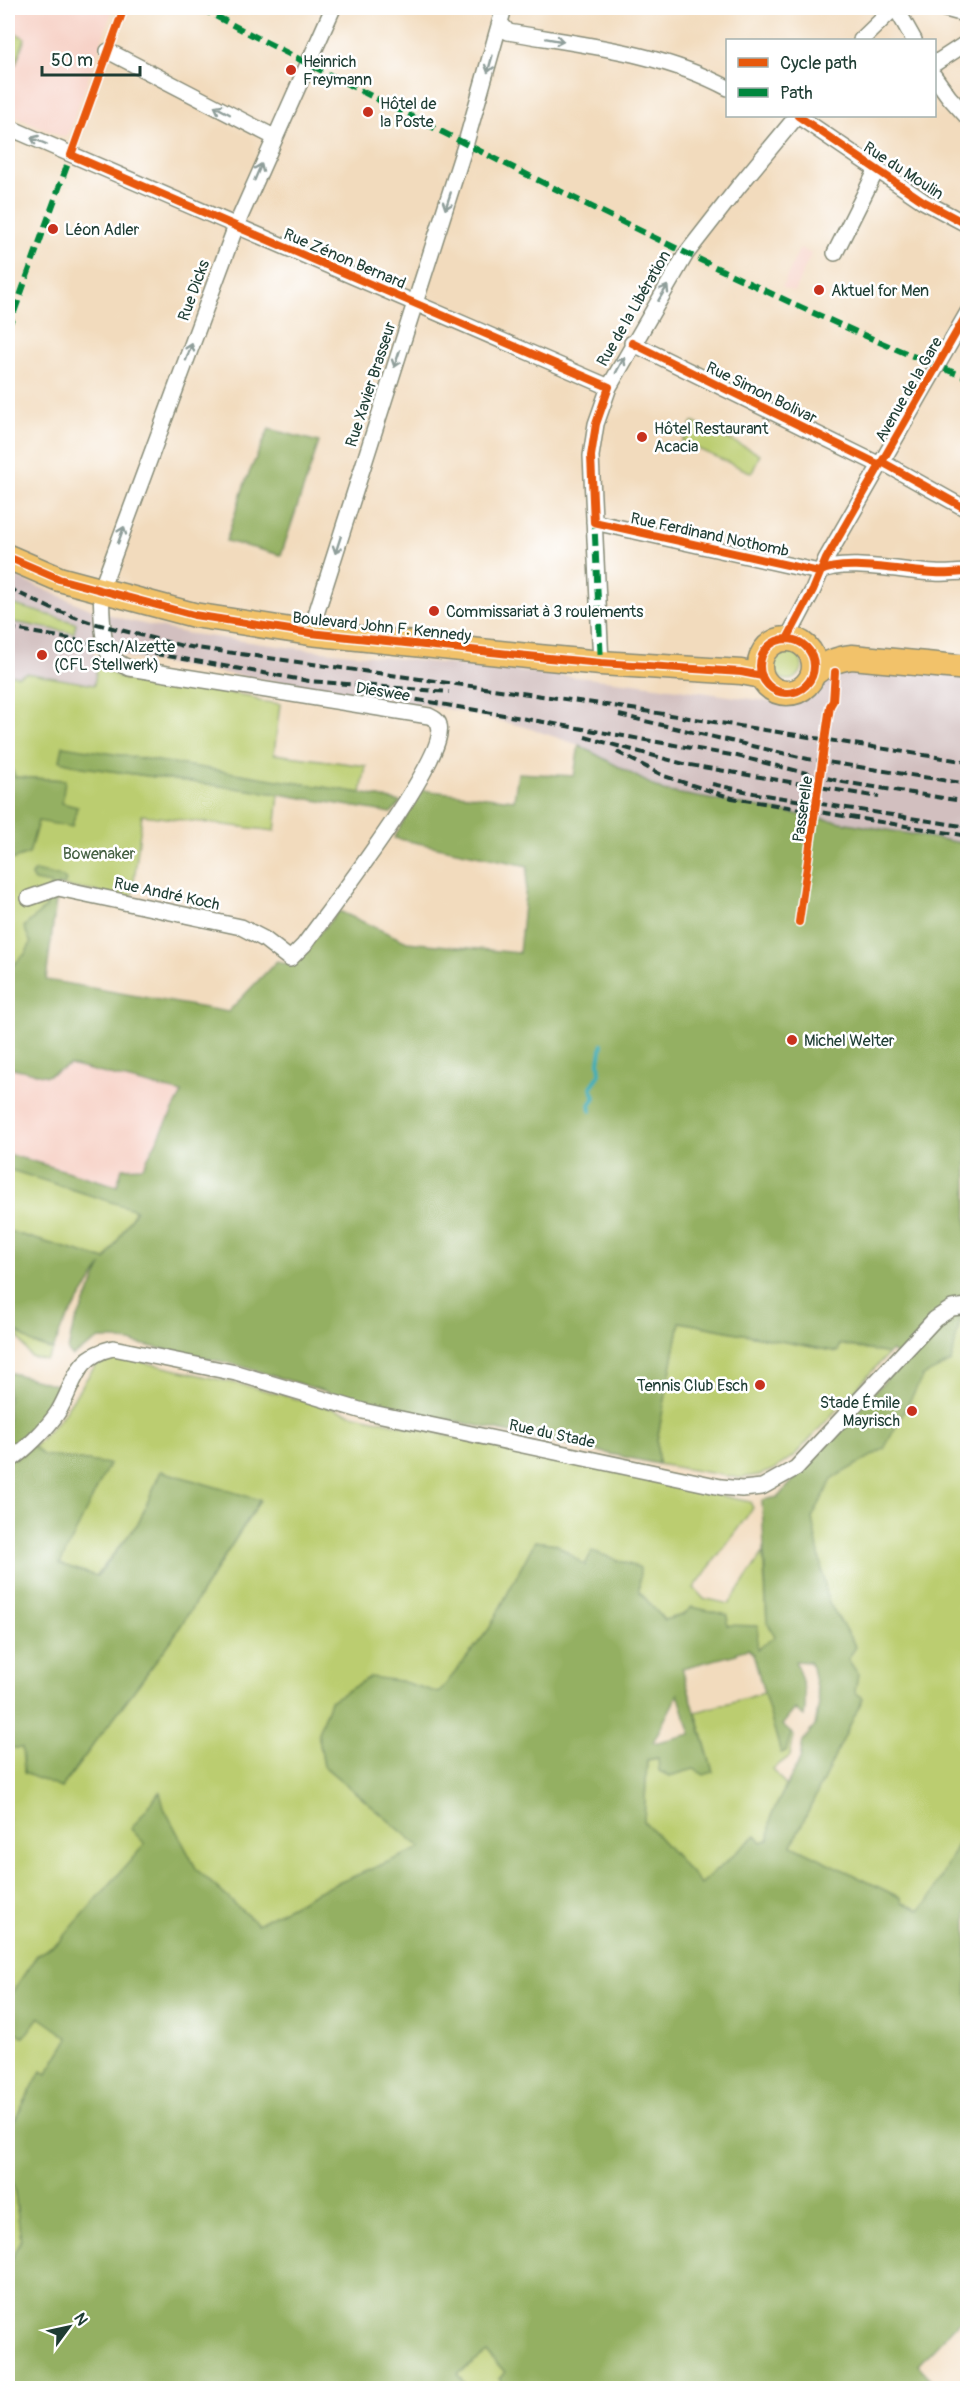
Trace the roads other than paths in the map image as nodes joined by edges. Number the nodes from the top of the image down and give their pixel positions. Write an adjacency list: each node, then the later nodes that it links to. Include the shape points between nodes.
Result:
1 (333, 8): 17 (street, Rue Dicks)
2 (504, 8): 6 (street, Rue Xavier Brasseur)
3 (895, 8): 7 (street); 8 (street)
4 (942, 8): 5 (street)
5 (968, 15)
6 (501, 24): 13 (street, one-way to 13, via 508,32 669,63); 22 (street, Rue Xavier Brasseur, one-way to 22)
7 (862, 39)
8 (913, 39)
9 (968, 42): 11 (street)
10 (108, 51): 17 (street, one-way to 10)
11 (936, 63)
12 (936, 79): 15 (street)
13 (726, 87)
14 (791, 117): 18 (street, Rue du Moulin); 24 (street, Rue de la Libération, one-way to 14, via 686,254)
15 (968, 118)
16 (8, 128): 20 (street, Rue Zénon Bernard, one-way to 16)
17 (274, 137): 20 (street, Rue Dicks, one-way to 17)
18 (877, 169): 19 (street, Rue du Moulin); 21 (street)
19 (968, 225)
20 (236, 226): 22 (street, Rue Zénon Bernard); 32 (street, Rue Dicks, one-way to 20)
21 (835, 253)
22 (415, 303): 25 (street, Rue Zénon Bernard); 33 (street, Rue Xavier Brasseur, one-way to 33)
23 (968, 312): 26 (street, Avenue de la Gare)
24 (632, 343): 25 (street, Rue de la Libération, one-way to 24); 26 (street, Rue Simon Bolivar)
25 (609, 387): 28 (street, Rue de la Libération, via 596,424 591,456)
26 (881, 463): 27 (street, Rue Simon Bolivar); 30 (street, Avenue de la Gare)
27 (968, 510)
28 (594, 522): 30 (street, Rue Ferdinand Nothomb); 37 (street, Rue de la Libération)
29 (8, 557): 32 (main road, Boulevard John F. Kennedy, via 59,579)
30 (819, 572): 31 (street, via 845,565 937,574); 34 (street, Avenue de la Gare)
31 (968, 572)
32 (101, 590): 33 (main road, Boulevard John F. Kennedy, via 194,615); 42 (street, Dieswee, via 108,654 129,668 429,716 440,726 430,758 401,811 304,945)
33 (310, 633): 37 (main road, Boulevard John F. Kennedy)
34 (787, 639): 35 (main road, via 796,640); 38 (main road, via 773,643)
35 (809, 650): 36 (main road, via 837,647); 40 (main road)
36 (968, 657)
37 (601, 663): 38 (main road, Boulevard John F. Kennedy, via 741,658)
38 (763, 665): 40 (main road, via 772,689 788,694 804,688)
39 (968, 668): 40 (main road, via 852,657 826,663)
40 (813, 674)
41 (29, 898): 42 (street, Rue André Koch, via 58,888 241,927)
42 (290, 958)
43 (968, 1306): 44 (street, Rue du Stade, via 951,1308 934,1318 796,1468 762,1487 721,1487 363,1411 236,1372 113,1348 97,1351 86,1359 56,1415)
44 (8, 1462)

